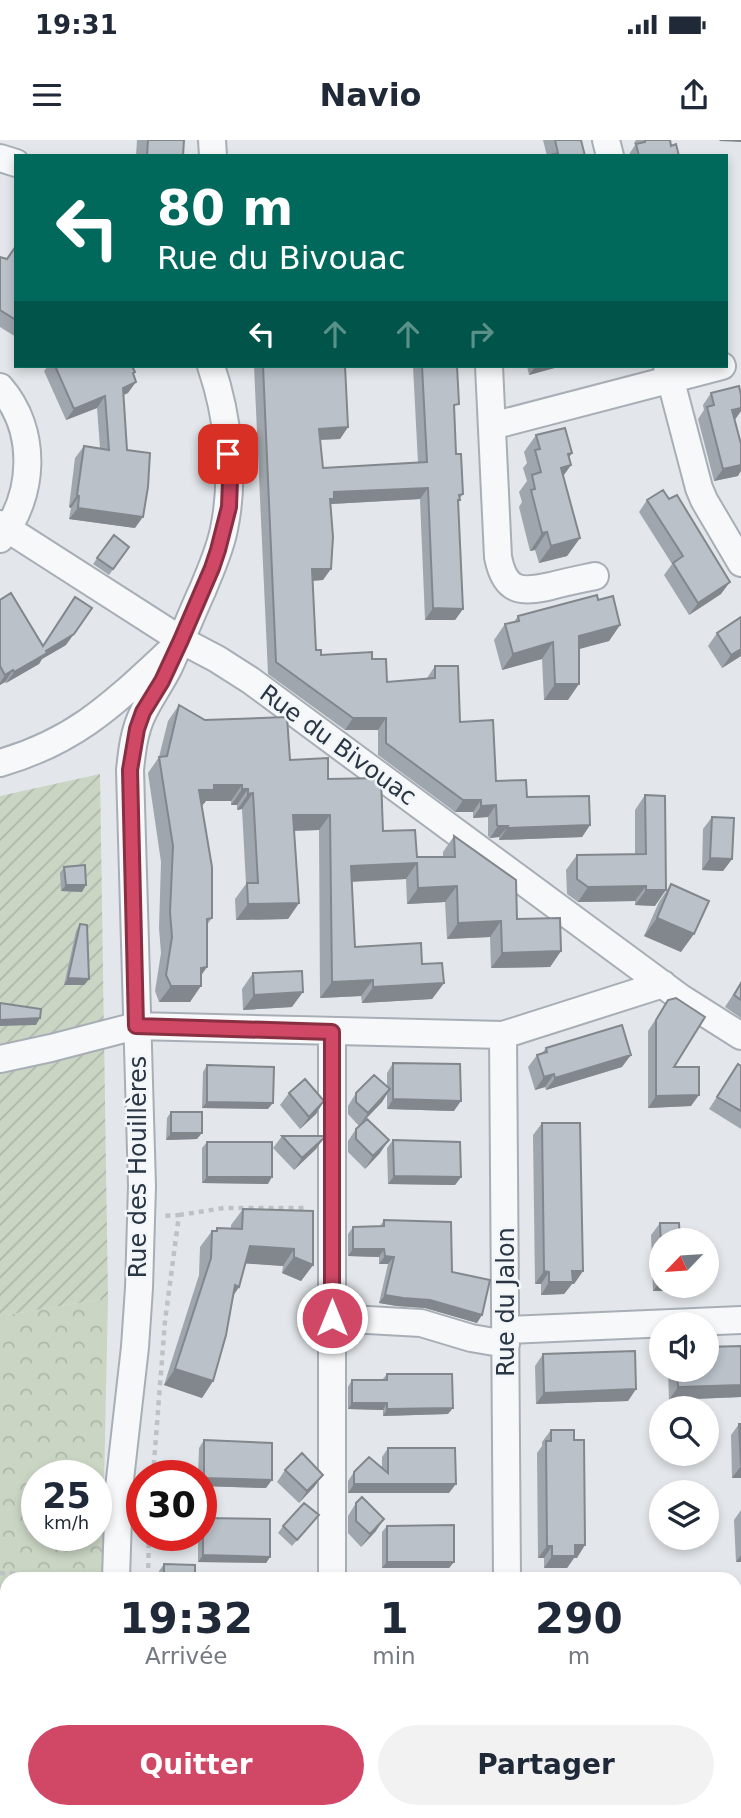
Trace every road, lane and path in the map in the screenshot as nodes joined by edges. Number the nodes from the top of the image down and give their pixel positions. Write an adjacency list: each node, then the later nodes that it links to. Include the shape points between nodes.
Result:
1 (211, 368): 10 (street, Rue des Houillères, via 228,454 229,507 212,568)
2 (489, 368): 6 (street)
3 (700, 368): 4 (street)
4 (669, 372): 6 (street); 8 (street, via 699,488)
5 (0, 387): 7 (street, via 23,430 28,471 18,511)
6 (492, 426): 9 (street, via 498,557 506,579 527,591)
7 (3, 531): 10 (street, Rue du Bivouac)
8 (741, 563)
9 (595, 576)
10 (181, 640): 11 (street, via 86,724 50,745); 12 (street, Rue du Bivouac, via 250,680); 13 (street, Rue des Houillères, via 143,712 130,770)
11 (0, 763)
12 (663, 984): 15 (street); 16 (street, Rue du Bivouac)
13 (136, 1026): 14 (street); 17 (street); 24 (street, Rue des Houillères, via 141,1254 119,1488)
14 (332, 1032): 15 (street); 18 (street)
15 (503, 1035): 22 (street, Rue du Jalon)
16 (741, 1036)
17 (0, 1059)
18 (332, 1208): 19 (path, via 224,1208); 20 (street)
19 (179, 1215)
20 (332, 1318): 22 (street, via 421,1323 471,1338); 26 (street)
21 (741, 1320): 22 (street)
22 (506, 1337): 27 (street, Rue du Jalon)
23 (149, 1551): 25 (path)
24 (116, 1572)
25 (148, 1572)
26 (332, 1572)
27 (507, 1572)

